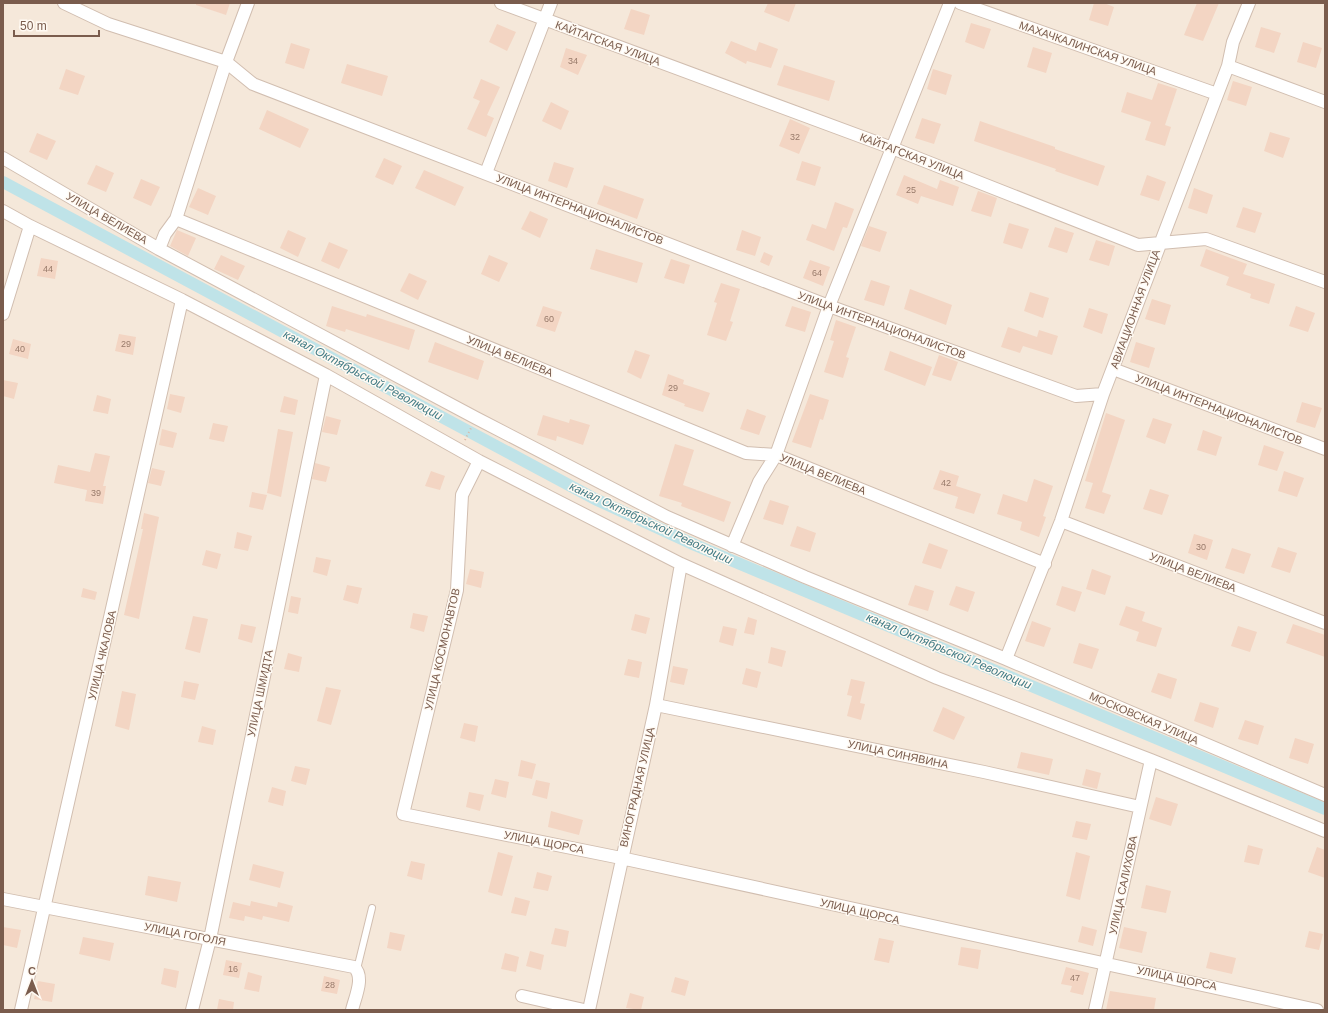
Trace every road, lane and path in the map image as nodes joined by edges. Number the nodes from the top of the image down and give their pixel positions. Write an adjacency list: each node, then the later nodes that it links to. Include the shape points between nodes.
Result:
1 (64, 3): 9 (street, УЛИЦА ИНТЕРНАЦИОНАЛИСТОВ, via 108,24)
2 (248, 3): 9 (street)
3 (501, 3): 8 (street, КАЙТАГСКАЯ УЛИЦА)
4 (551, 3): 8 (street)
5 (950, 3): 13 (street)
6 (960, 3): 11 (street, МАХАЧКАЛИНСКАЯ УЛИЦА)
7 (1249, 3): 10 (street, АВИАЦИОННАЯ УЛИЦА, via 1233,42)
8 (545, 20): 13 (street, КАЙТАГСКАЯ УЛИЦА); 15 (street)
9 (226, 62): 15 (street, УЛИЦА ИНТЕРНАЦИОНАЛИСТОВ, via 253,84); 17 (street)
10 (1228, 66): 11 (street, АВИАЦИОННАЯ УЛИЦА); 12 (street)
11 (1216, 94): 19 (street, АВИАЦИОННАЯ УЛИЦА)
12 (1325, 102)
13 (892, 148): 19 (street, КАЙТАГСКАЯ УЛИЦА, via 1138,245); 23 (street)
14 (3, 158): 20 (street, УЛИЦА ВЕЛИЕВА)
15 (486, 173): 23 (street, УЛИЦА ИНТЕРНАЦИОНАЛИСТОВ)
16 (3, 211): 18 (street)
17 (176, 219): 20 (street, УЛИЦА ВЕЛИЕВА, via 165,234); 31 (street, УЛИЦА ВЕЛИЕВА, via 746,453)
18 (30, 226): 22 (street); 24 (street)
19 (1160, 243): 21 (street, КАЙТАГСКАЯ УЛИЦА, via 1206,239); 25 (street, АВИАЦИОННАЯ УЛИЦА)
20 (159, 249): 34 (street, МОСКОВСКАЯ УЛИЦА, via 660,514)
21 (1325, 282)
22 (182, 300): 26 (street); 47 (street, УЛИЦА ЧКАЛОВА)
23 (829, 306): 27 (street, УЛИЦА ИНТЕРНАЦИОНАЛИСТОВ, via 1076,396); 31 (street)
24 (3, 314)
25 (1113, 369): 27 (street, АВИАЦИОННАЯ УЛИЦА); 30 (street, УЛИЦА ИНТЕРНАЦИОНАЛИСТОВ)
26 (326, 375): 32 (street); 49 (street, УЛИЦА ШМИДТА)
27 (1103, 394): 33 (street, АВИАЦИОННАЯ УЛИЦА)
28 (473, 425): 29 (path)
29 (463, 444)
30 (1325, 449)
31 (776, 455): 34 (street, via 759,482); 36 (street, УЛИЦА ВЕЛИЕВА)
32 (479, 461): 35 (street); 43 (street, УЛИЦА КОСМОНАВТОВ, via 462,495 457,590)
33 (1061, 521): 36 (street, АВИАЦИОННАЯ УЛИЦА); 37 (street, УЛИЦА ВЕЛИЕВА)
34 (732, 546): 38 (street, МОСКОВСКАЯ УЛИЦА)
35 (681, 564): 39 (street, ВИНОГРАДНАЯ УЛИЦА); 40 (street, via 937,678)
36 (1045, 564): 38 (street, АВИАЦИОННАЯ УЛИЦА)
37 (1325, 623)
38 (1006, 659): 41 (street, МОСКОВСКАЯ УЛИЦА)
39 (656, 705): 42 (street, УЛИЦА СИНЯВИНА, via 984,772); 45 (street, ВИНОГРАДНАЯ УЛИЦА)
40 (1151, 760): 42 (street, УЛИЦА САЛИХОВА); 44 (street)
41 (1325, 795)
42 (1140, 807): 50 (street, УЛИЦА САЛИХОВА)
43 (403, 814): 45 (street, УЛИЦА ЩОРСА)
44 (1325, 831)
45 (621, 858): 50 (street, УЛИЦА ЩОРСА); 57 (street, ВИНОГРАДНАЯ УЛИЦА)
46 (3, 899): 47 (street, УЛИЦА ГОГОЛЯ)
47 (44, 907): 49 (street, УЛИЦА ГОГОЛЯ); 53 (street, УЛИЦА ЧКАЛОВА)
48 (372, 908): 51 (lane)
49 (210, 939): 51 (street, УЛИЦА ГОГОЛЯ, via 354,967); 54 (street, УЛИЦА ШМИДТА)
50 (1106, 962): 58 (street, УЛИЦА САЛИХОВА); 59 (street, УЛИЦА ЩОРСА)
51 (358, 974): 55 (street)
52 (522, 996): 56 (street)
53 (21, 1010)
54 (192, 1010)
55 (352, 1010)
56 (584, 1010)
57 (589, 1010)
58 (1095, 1010)
59 (1317, 1010)

